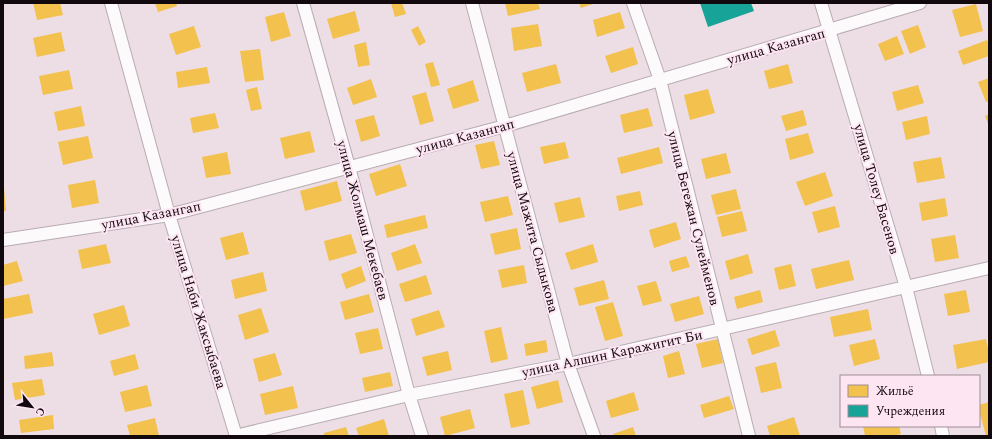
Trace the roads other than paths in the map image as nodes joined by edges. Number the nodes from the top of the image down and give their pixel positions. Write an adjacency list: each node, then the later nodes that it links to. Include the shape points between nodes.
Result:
1 (111, 3): 11 (street, улица Наби Жаксыбаева)
2 (303, 3): 10 (street, улица Жолмаш Мекебаев)
3 (472, 3): 9 (street, улица Мажита Сыдыкова)
4 (633, 3): 8 (street, улица Бегежан Сулейменов)
5 (822, 3): 7 (street, улица Толеу Басенов)
6 (920, 3): 7 (street, улица Казангап)
7 (830, 30): 8 (street, улица Казангап); 14 (street, улица Толеу Басенов)
8 (660, 80): 9 (street, улица Казангап); 15 (street, улица Бегежан Сулейменов)
9 (505, 126): 10 (street, улица Казангап); 16 (street, улица Мажита Сыдыкова)
10 (349, 167): 11 (street, улица Казангап); 18 (street, улица Жолмаш Мекебаев)
11 (169, 215): 12 (street, улица Казангап); 19 (street, улица Наби Жаксыбаева)
12 (3, 240)
13 (989, 268): 14 (street, улица Алшин Каражигит Би)
14 (906, 287): 15 (street, улица Алшин Каражигит Би); 17 (street, улица Толеу Басенов)
15 (721, 329): 16 (street, улица Алшин Каражигит Би); 22 (street, улица Бегежан Сулейменов)
16 (568, 364): 18 (street, улица Алшин Каражигит Би); 21 (street, улица Мажита Сыдыкова)
17 (928, 375)
18 (409, 395): 19 (street, улица Алшин Каражигит Би); 20 (street, улица Жолмаш Мекебаев)
19 (236, 436)
20 (422, 436)
21 (594, 436)
22 (749, 436)

